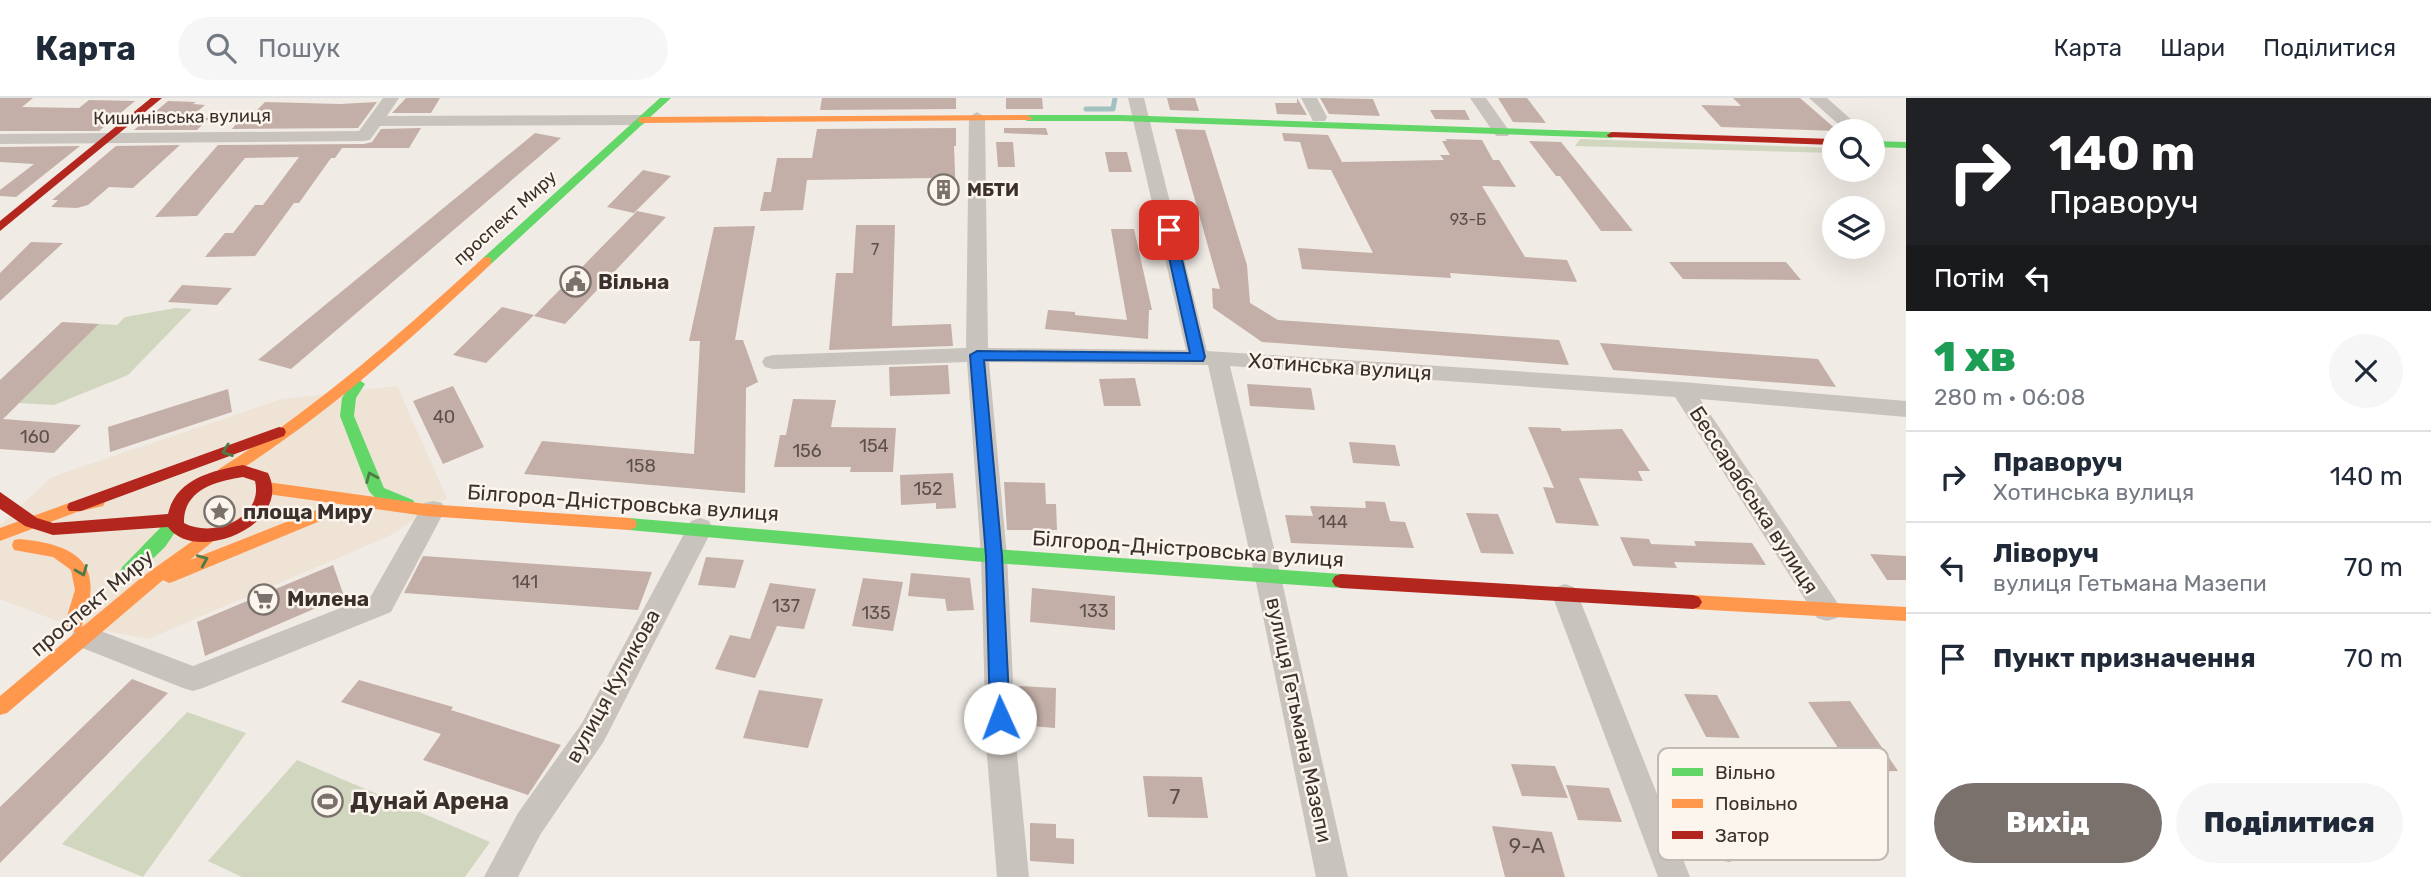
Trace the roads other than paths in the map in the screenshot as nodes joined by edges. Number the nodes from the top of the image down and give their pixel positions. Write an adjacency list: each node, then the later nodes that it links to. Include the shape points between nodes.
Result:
1 (157, 98): 16 (main road)
2 (391, 98): 13 (street)
3 (666, 98): 12 (main road, проспект Миру)
4 (1136, 98): 10 (street, вулиця Гетьмана Мазепи)
5 (1309, 98): 8 (street)
6 (1478, 98): 14 (street)
7 (1817, 98): 11 (street)
8 (1318, 116)
9 (977, 117): 10 (main road, Кишинівська вулиця); 12 (main road, Кишинівська вулиця); 21 (street)
10 (1140, 119): 14 (main road, Кишинівська вулиця); 22 (street, вулиця Гетьмана Мазепи)
11 (1842, 119)
12 (642, 120): 13 (street, Кишинівська вулиця); 24 (main road, проспект Миру)
13 (369, 128): 16 (street, Кишинівська вулиця)
14 (1502, 132): 17 (main road, Кишинівська вулиця)
15 (0, 139): 16 (street, Кишинівська вулиця)
16 (107, 139): 20 (main road)
17 (1822, 142)
18 (1885, 144): 19 (main road)
19 (1906, 145)
20 (0, 227)
21 (977, 355): 22 (street, Хотинська вулиця); 23 (street, Хотинська вулиця); 44 (street)
22 (1208, 358): 26 (street, Хотинська вулиця); 45 (street, вулиця Гетьмана Мазепи)
23 (773, 362)
24 (370, 368): 25 (main road, проспект Миру); 28 (main road, проспект Миру)
25 (358, 384): 29 (main road, проспект Миру); 34 (main road, one-way to 25, via 377,491 347,416 349,398)
26 (1682, 390): 27 (street, Хотинська вулиця); 49 (street, Бессарабська вулиця)
27 (1906, 409)
28 (291, 428): 30 (main road, проспект Миру, via 262,451); 33 (main road, one-way to 33)
29 (308, 438)
30 (217, 476): 31 (main road, via 248,472); 33 (main road); 36 (main road, via 182,497)
31 (270, 482): 34 (main road, Білгород-Дністровська вулиця); 40 (main road, via 258,510)
32 (3, 507): 37 (main road)
33 (75, 507): 37 (main road)
34 (430, 510): 35 (main road, Білгород-Дністровська вулиця, via 368,509); 38 (main road, Білгород-Дністровська вулиця); 51 (street, via 381,604 193,679)
35 (319, 515): 40 (main road, Білгород-Дністровська вулиця); 51 (main road, one-way to 35, via 165,578)
36 (174, 521): 39 (main road); 40 (main road, via 188,534); 46 (main road, проспект Миру)
37 (31, 522): 39 (main road); 41 (main road)
38 (700, 528): 44 (main road, Білгород-Дністровська вулиця); 55 (street, вулиця Куликова, via 593,732 528,824)
39 (53, 529): 43 (main road)
40 (218, 533): 51 (main road, проспект Миру)
41 (0, 535)
42 (0, 546): 43 (main road, via 38,545)
43 (59, 550): 51 (main road, one-way to 51, via 76,558 86,580)
44 (994, 556): 45 (main road, Білгород-Дністровська вулиця); 56 (street, via 1001,744)
45 (1268, 577): 47 (main road, Білгород-Дністровська вулиця); 57 (street, вулиця Гетьмана Мазепи)
46 (121, 580)
47 (1565, 595): 49 (main road, Білгород-Дністровська вулиця); 53 (street)
48 (102, 598): 51 (main road, проспект Миру)
49 (1827, 610): 50 (main road, Білгород-Дністровська вулиця)
50 (1906, 614)
51 (79, 632): 52 (main road, проспект Миру)
52 (0, 705)
53 (1658, 836)
54 (1667, 860): 58 (street)
55 (510, 875)
56 (1013, 877)
57 (1332, 877)
58 (1674, 877)

